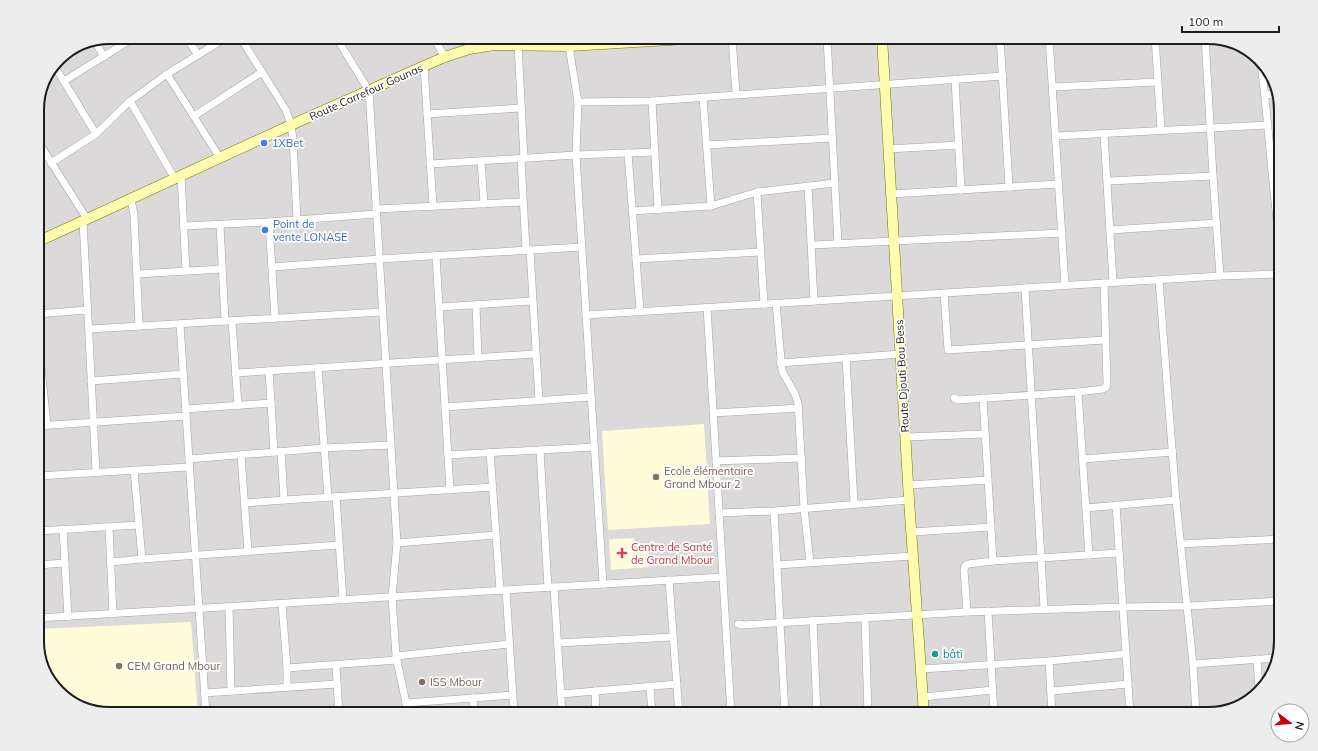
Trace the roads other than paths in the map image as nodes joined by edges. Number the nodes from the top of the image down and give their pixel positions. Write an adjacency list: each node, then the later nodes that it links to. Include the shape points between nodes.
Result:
1 (124, 44): 21 (street)
2 (191, 44): 20 (street)
3 (216, 44): 20 (street)
4 (244, 44): 25 (street)
5 (340, 44): 35 (street)
6 (437, 44): 22 (street)
7 (484, 44): 22 (main road, Route Carrefour Gounas)
8 (518, 44): 43 (street)
9 (560, 44): 19 (main road, Route Carrefour Gounas)
10 (602, 44): 19 (main road, Route Carrefour Gounas)
11 (732, 44): 36 (street)
12 (827, 44): 34 (street)
13 (882, 44): 32 (main road, Route Djouti Bou Bess)
14 (1000, 44): 28 (street)
15 (1049, 44): 33 (street)
16 (1156, 44): 31 (street)
17 (1205, 44): 48 (street)
18 (97, 45): 21 (street)
19 (569, 46): 42 (street)
20 (198, 55): 27 (street)
21 (104, 57): 30 (street)
22 (445, 57): 23 (main road, Route Carrefour Gounas)
23 (424, 66): 35 (main road, Route Carrefour Gounas); 44 (street)
24 (57, 70): 30 (street)
25 (262, 72): 45 (street); 46 (street, via 286,110)
26 (1262, 73): 38 (street)
27 (167, 74): 40 (street); 45 (street)
28 (1002, 76): 29 (street); 74 (street)
29 (955, 79): 32 (street); 55 (street)
30 (64, 81): 50 (street)
31 (1157, 82): 33 (street); 49 (street)
32 (885, 85): 34 (street); 56 (main road, Route Djouti Bou Bess)
33 (1053, 88): 52 (street)
34 (830, 89): 36 (street); 53 (street)
35 (369, 91): 46 (main road, Route Carrefour Gounas); 85 (street)
36 (736, 94): 39 (street)
37 (1272, 94): 38 (street)
38 (1265, 95): 47 (street)
39 (703, 97): 41 (street); 54 (street)
40 (130, 101): 50 (street); 69 (street)
41 (652, 101): 42 (street); 59 (street)
42 (578, 102): 61 (street)
43 (521, 108): 44 (street); 63 (street)
44 (427, 114): 66 (street)
45 (194, 116): 62 (street)
46 (291, 125): 62 (main road, Route Carrefour Gounas); 87 (street)
47 (1268, 125): 48 (street); 57 (street)
48 (1210, 127): 49 (street); 68 (street)
49 (1161, 130): 51 (street)
50 (96, 134): 65 (street)
51 (1104, 134): 52 (street); 70 (street)
52 (1056, 136): 72 (street)
53 (832, 138): 54 (street); 71 (street)
54 (707, 145): 82 (street)
55 (959, 145): 56 (street); 75 (street)
56 (888, 149): 77 (main road, Route Djouti Bou Bess)
57 (1271, 150): 67 (street)
58 (44, 152): 65 (street)
59 (655, 152): 60 (street); 83 (street)
60 (628, 153): 61 (street); 84 (street)
61 (576, 155): 63 (street); 98 (street)
62 (220, 158): 69 (main road, Route Carrefour Gounas)
63 (522, 159): 64 (street); 79 (street)
64 (481, 161): 66 (street); 80 (street)
65 (51, 163): 86 (street)
66 (430, 164): 81 (street)
67 (1274, 175)
68 (1213, 176): 70 (street); 89 (street)
69 (178, 178): 78 (main road, Route Carrefour Gounas); 91 (street)
70 (1108, 181): 92 (street)
71 (835, 183): 73 (street); 96 (street)
72 (1059, 184): 74 (street); 93 (street)
73 (808, 186): 76 (street); 97 (street)
74 (1009, 187): 75 (street)
75 (961, 190): 77 (street)
76 (757, 192): 82 (street); 100 (street)
77 (891, 194): 95 (main road, Route Djouti Bou Bess)
78 (131, 199): 86 (main road, Route Carrefour Gounas); 107 (street)
79 (522, 202): 80 (street); 99 (street)
80 (484, 204): 81 (street)
81 (433, 206): 85 (street)
82 (711, 206): 83 (street)
83 (658, 210): 84 (street)
84 (632, 211): 102 (street)
85 (376, 212): 87 (street); 103 (street)
86 (85, 220): 94 (main road, Route Carrefour Gounas); 124 (street)
87 (296, 220): 88 (street)
88 (269, 222): 90 (street); 104 (street)
89 (1216, 223): 92 (street); 109 (street)
90 (220, 225): 91 (street); 105 (street)
91 (184, 226): 106 (street)
92 (1110, 230): 111 (street)
93 (1062, 233): 95 (street); 113 (street)
94 (44, 236)
95 (893, 242): 96 (street); 116 (main road, Route Djouti Bou Bess)
96 (838, 244): 97 (street)
97 (812, 245): 118 (street)
98 (582, 247): 99 (street); 128 (street)
99 (528, 250): 101 (street); 117 (street)
100 (760, 252): 102 (street); 120 (street)
101 (436, 256): 103 (street); 123 (street)
102 (636, 258): 125 (street)
103 (379, 259): 104 (street); 126 (street)
104 (272, 267): 129 (street)
105 (222, 269): 106 (street); 130 (street)
106 (186, 271): 107 (street)
107 (137, 274): 132 (street)
108 (1274, 274): 109 (street)
109 (1220, 276): 110 (street)
110 (1159, 280): 111 (street); 172 (street)
111 (1113, 282): 112 (street)
112 (1104, 283): 113 (street); 134 (street)
113 (1066, 285): 114 (street)
114 (1026, 288): 115 (street); 135 (street)
115 (944, 293): 116 (street); 135 (street, via 948,350)
116 (897, 296): 118 (street); 137 (main road, Route Djouti Bou Bess)
117 (532, 301): 121 (street); 136 (street)
118 (814, 301): 119 (street)
119 (776, 303): 120 (street); 141 (street)
120 (764, 304): 122 (street)
121 (476, 305): 123 (street); 138 (street)
122 (708, 307): 125 (street); 160 (street)
123 (440, 308): 140 (street)
124 (87, 310): 127 (street); 133 (street)
125 (640, 311): 128 (street)
126 (382, 312): 129 (street); 142 (street)
127 (44, 313)
128 (586, 315): 150 (street)
129 (275, 318): 130 (street)
130 (229, 321): 131 (street); 145 (street)
131 (180, 324): 132 (street); 146 (street)
132 (139, 326): 133 (street)
133 (88, 329): 147 (street)
134 (1105, 340): 135 (street); 148 (street, via 1106,387)
135 (1029, 345): 149 (street)
136 (535, 354): 138 (street); 153 (street)
137 (900, 354): 139 (street); 165 (main road, Route Djouti Bou Bess)
138 (478, 358): 140 (street)
139 (846, 358): 141 (street); 194 (street)
140 (442, 360): 142 (street); 157 (street)
141 (780, 363): 158 (street)
142 (386, 364): 143 (street); 166 (street)
143 (318, 368): 144 (street); 168 (street)
144 (269, 371): 145 (street); 154 (street)
145 (235, 373): 155 (street)
146 (183, 374): 147 (street); 159 (street)
147 (91, 381): 161 (street)
148 (1078, 392): 149 (street); 177 (street)
149 (1032, 395): 152 (street); 216 (street)
150 (591, 397): 153 (street); 167 (street)
151 (954, 398): 152 (street)
152 (983, 398): 164 (street)
153 (539, 401): 157 (street)
154 (271, 403): 155 (street); 170 (street)
155 (238, 406): 159 (street)
156 (44, 407): 163 (street)
157 (445, 407): 174 (street)
158 (799, 408): 160 (street); 175 (street)
159 (186, 412): 161 (street); 176 (street)
160 (714, 413): 178 (street)
161 (94, 422): 163 (street); 181 (street)
162 (44, 425): 163 (street)
163 (47, 425)
164 (985, 434): 165 (street); 183 (street)
165 (906, 437): 184 (main road, Route Djouti Bou Bess)
166 (391, 445): 168 (street); 187 (street)
167 (594, 447): 169 (street); 226 (street)
168 (324, 448): 170 (street); 189 (street)
169 (540, 450): 171 (street); 227 (street)
170 (278, 452): 173 (street); 190 (street)
171 (490, 452): 174 (street); 185 (street)
172 (1173, 452): 177 (street); 192 (street)
173 (241, 455): 176 (street); 193 (street)
174 (448, 455): 186 (street)
175 (802, 458): 178 (street); 196 (street)
176 (189, 459): 179 (street)
177 (1083, 459): 197 (street)
178 (716, 460): 199 (street)
179 (189, 467): 180 (street); 213 (street)
180 (134, 470): 181 (street); 200 (street)
181 (96, 472): 182 (street)
182 (44, 476)
183 (988, 480): 184 (street); 202 (street)
184 (908, 485): 191 (main road, Route Djouti Bou Bess)
185 (493, 487): 186 (street); 206 (street)
186 (450, 490): 187 (street)
187 (394, 493): 188 (street); 208 (street)
188 (336, 496): 189 (street); 210 (street)
189 (328, 497): 190 (street)
190 (284, 500): 193 (street)
191 (909, 500): 194 (street); 205 (main road, Route Djouti Bou Bess)
192 (1176, 500): 195 (street); 209 (street)
193 (244, 503): 211 (street)
194 (854, 504): 196 (street)
195 (1116, 505): 197 (street); 212 (street)
196 (804, 508): 198 (street); 220 (street)
197 (1086, 508): 214 (street)
198 (774, 511): 199 (street); 223 (street)
199 (720, 514): 224 (street)
200 (139, 525): 201 (street); 217 (street)
201 (109, 527): 203 (street); 219 (street)
202 (991, 527): 205 (street); 218 (street)
203 (63, 529): 204 (street); 221 (street)
204 (44, 530)
205 (912, 532): 215 (main road, Route Djouti Bou Bess)
206 (496, 535): 208 (street); 228 (street)
207 (1274, 539): 209 (street)
208 (396, 543): 229 (street)
209 (1181, 544): 233 (street)
210 (339, 545): 211 (street); 230 (street)
211 (248, 552): 213 (street)
212 (1119, 552): 214 (street); 235 (street)
213 (195, 555): 217 (street); 236 (street)
214 (1089, 555): 216 (street)
215 (913, 556): 220 (street); 241 (main road, Route Djouti Bou Bess)
216 (1041, 558): 218 (street); 237 (street)
217 (142, 559): 219 (street)
218 (993, 561): 239 (street, via 965,566)
219 (110, 562): 240 (street)
220 (810, 562): 223 (street)
221 (65, 563): 222 (street); 242 (street)
222 (44, 564)
223 (777, 565): 246 (street)
224 (723, 577): 225 (street); 286 (street)
225 (669, 580): 226 (street); 248 (street)
226 (603, 584): 227 (street)
227 (551, 587): 228 (street); 249 (street)
228 (503, 590): 229 (street); 250 (street)
229 (392, 597): 230 (street); 252 (street)
230 (343, 600): 232 (street)
231 (1274, 601): 233 (street)
232 (282, 604): 234 (street); 259 (street)
233 (1188, 606): 235 (street); 257 (street)
234 (229, 607): 236 (street); 268 (street)
235 (1124, 607): 237 (street); 251 (street)
236 (199, 609): 240 (street); 271 (street)
237 (1044, 609): 238 (street)
238 (988, 611): 239 (street); 256 (street)
239 (967, 612): 241 (street)
240 (112, 614): 242 (street)
241 (917, 615): 244 (street); 260 (main road, Route Djouti Bou Bess)
242 (68, 617): 243 (street)
243 (44, 618)
244 (865, 618): 245 (street); 289 (street)
245 (813, 620): 246 (street); 288 (street)
246 (780, 622): 247 (street); 287 (street)
247 (738, 624)
248 (673, 637): 249 (street); 263 (street)
249 (558, 643): 272 (street)
250 (509, 644): 252 (street); 273 (street)
251 (1126, 654): 255 (street); 264 (street)
252 (397, 658): 258 (street); 276 (street)
253 (1272, 658): 254 (street)
254 (1257, 659): 257 (street); 261 (street)
255 (1049, 661): 256 (street); 270 (street)
256 (991, 664): 260 (street); 267 (street)
257 (1193, 664): 294 (street)
258 (336, 665): 259 (street); 262 (street)
259 (287, 668): 265 (street)
260 (921, 669): 274 (main road, Route Djouti Bou Bess)
261 (1259, 683)
262 (337, 684): 265 (street); 278 (street)
263 (677, 684): 266 (street); 285 (street)
264 (1128, 684): 270 (street); 293 (street)
265 (287, 687): 268 (street)
266 (650, 687): 269 (street); 284 (street)
267 (993, 690): 274 (street); 291 (street)
268 (231, 691): 271 (street)
269 (595, 691): 272 (street); 283 (street)
270 (1052, 692): 292 (street)
271 (204, 693): 277 (street)
272 (561, 694): 282 (street)
273 (513, 695): 275 (street); 281 (street)
274 (923, 697): 290 (main road, Route Djouti Bou Bess)
275 (473, 698): 276 (street); 280 (street)
276 (406, 703): 279 (street)
277 (205, 707)
278 (339, 707)
279 (406, 707)
280 (474, 707)
281 (514, 707)
282 (562, 707)
283 (596, 707)
284 (651, 707)
285 (679, 707)
286 (731, 707)
287 (785, 707)
288 (817, 707)
289 (868, 707)
290 (924, 707)
291 (994, 707)
292 (1052, 707)
293 (1130, 707)
294 (1196, 707)

